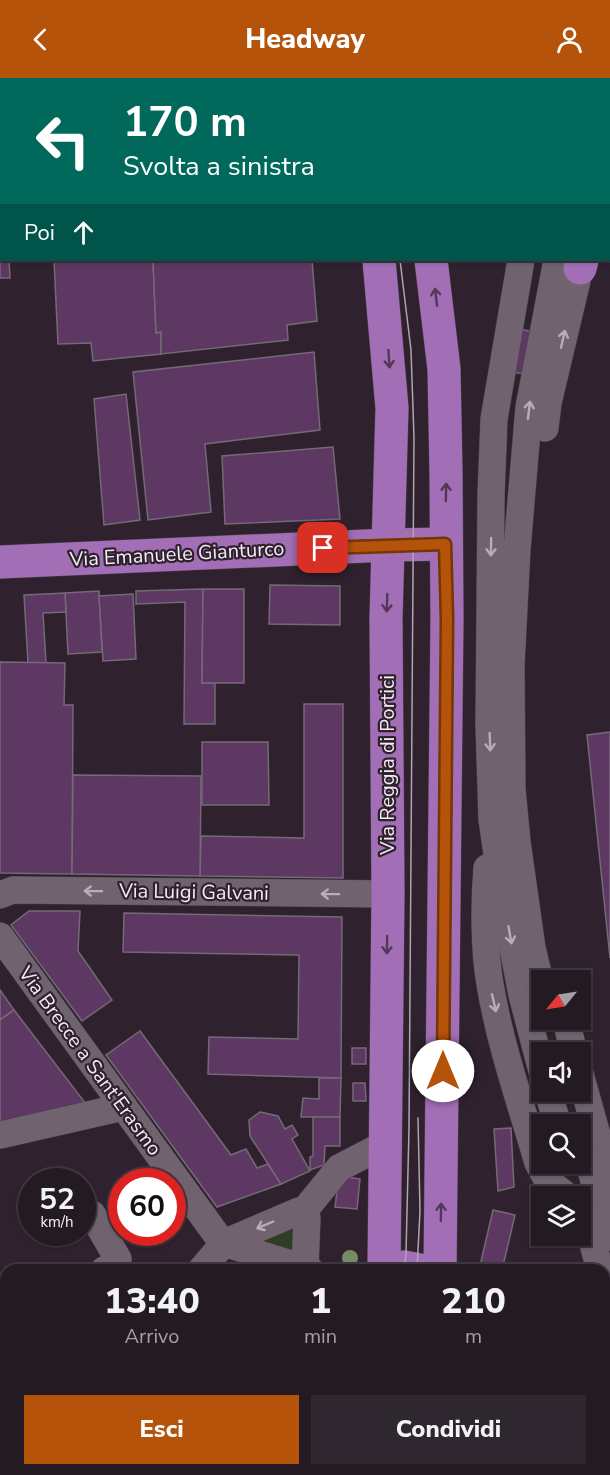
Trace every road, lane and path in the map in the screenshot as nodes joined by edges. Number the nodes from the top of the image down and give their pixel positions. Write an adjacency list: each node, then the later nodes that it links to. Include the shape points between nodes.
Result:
1 (379, 261): 8 (main road, Via Reggia di Portici, one-way to 8, via 392,408)
2 (431, 261): 7 (main road, one-way to 2, via 444,369)
3 (502, 261): 6 (street, via 490,351)
4 (521, 261): 6 (street)
5 (573, 262): 14 (street, one-way to 5, via 513,800 511,665 529,406); 15 (street, one-way to 5, via 534,838 528,673 536,496)
6 (494, 419): 10 (street, one-way to 10, via 489,725)
7 (445, 544): 8 (main road, Via Emanuele Gianturco); 34 (main road, one-way to 7)
8 (389, 545): 9 (main road, Via Emanuele Gianturco); 12 (main road, Via Reggia di Portici, one-way to 12)
9 (0, 562)
10 (492, 819): 16 (street, one-way to 16, via 512,948); 23 (street, one-way to 23, via 485,907 489,982 538,1163)
11 (0, 894): 12 (street, Via Luigi Galvani, one-way to 11, via 13,890)
12 (388, 894): 20 (main road, Via Reggia di Portici, one-way to 20)
13 (0, 936): 18 (street, Via Brecce a Sant'Erasmo)
14 (537, 970)
15 (554, 970)
16 (534, 1042)
17 (588, 1102): 22 (street)
18 (123, 1107): 19 (street); 28 (street, Via Brecce a Sant'Erasmo)
19 (0, 1135)
20 (387, 1143): 24 (street, via 339,1168); 33 (main road, Via Reggia di Portici)
21 (591, 1172): 26 (street)
22 (610, 1181)
23 (556, 1186)
24 (304, 1211): 28 (street, one-way to 28); 32 (street)
25 (96, 1221): 29 (street, via 118,1259)
26 (610, 1238)
27 (591, 1241): 35 (street)
28 (224, 1243): 30 (street); 31 (street)
29 (116, 1264)
30 (206, 1264)
31 (291, 1264)
32 (307, 1264)
33 (384, 1264)
34 (440, 1264)
35 (598, 1264)

